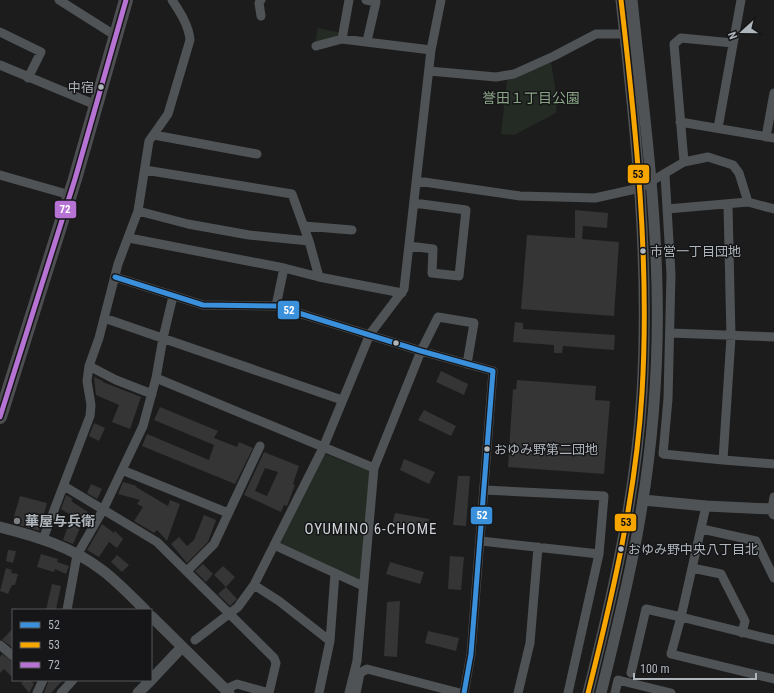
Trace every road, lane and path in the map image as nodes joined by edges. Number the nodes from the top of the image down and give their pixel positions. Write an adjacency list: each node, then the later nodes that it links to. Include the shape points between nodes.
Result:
1 (59, 0): 14 (street)
2 (126, 0): 14 (main road)
3 (172, 0): 27 (street, via 181,14 190,40 168,114)
4 (261, 0): 11 (street)
5 (349, 0): 15 (street)
6 (366, 0): 16 (street, via 376,2)
7 (441, 0): 19 (street)
8 (621, 0): 13 (street)
9 (632, 0): 35 (street)
10 (741, 0): 17 (street)
11 (261, 16)
12 (0, 32): 22 (street, via 41,52)
13 (625, 34): 21 (street, via 596,34 514,74 496,78); 36 (street)
14 (116, 36): 24 (main road)
15 (342, 39): 16 (street); 18 (street)
16 (367, 41): 19 (street)
17 (733, 43): 25 (street, via 681,38 674,44); 26 (street)
18 (316, 46)
19 (432, 50): 21 (street)
20 (0, 66): 22 (street)
21 (429, 71): 34 (street)
22 (28, 78): 24 (street)
23 (774, 93): 28 (street)
24 (96, 105): 37 (main road)
25 (680, 122): 26 (street); 30 (street)
26 (718, 128): 28 (street)
27 (154, 135): 29 (street); 31 (street, via 149,141)
28 (770, 138)
29 (257, 154)
30 (684, 162): 33 (street); 38 (street, via 708,157 733,165 739,173)
31 (144, 170): 43 (street); 44 (street, via 292,194)
32 (0, 175): 37 (street)
33 (665, 175): 35 (street); 42 (street)
34 (417, 181): 36 (street, via 520,196 578,199); 39 (street)
35 (651, 184): 36 (street); 77 (street, via 657,288 656,337 652,421)
36 (640, 188): 126 (street, via 645,263 645,338 639,431 630,506)
37 (70, 195): 67 (main road)
38 (748, 202): 40 (street); 41 (street)
39 (414, 203): 48 (street); 48 (street, via 466,210 458,276 432,273 433,249)
40 (728, 205): 42 (street); 58 (street)
41 (774, 209)
42 (667, 210): 56 (street, via 671,274)
43 (138, 211): 46 (street); 47 (street, via 195,225)
44 (304, 226): 45 (street); 47 (street)
45 (352, 230)
46 (129, 238): 49 (street); 50 (street)
47 (309, 241): 51 (street)
48 (409, 246): 52 (street)
49 (284, 268): 51 (street); 54 (street)
50 (115, 277): 53 (street); 55 (street)
51 (319, 278): 52 (street)
52 (402, 293): 57 (street)
53 (173, 296): 54 (street, via 203,305); 60 (street)
54 (276, 306): 57 (street)
55 (104, 318): 60 (street); 63 (street)
56 (670, 333): 58 (street); 70 (street, via 663,454)
57 (370, 334): 61 (street); 66 (street)
58 (731, 337): 59 (street); 70 (street)
59 (774, 337)
60 (163, 338): 64 (street); 66 (street)
61 (421, 351): 62 (street); 62 (street, via 438,317 474,323); 72 (street)
62 (467, 364): 75 (street, via 493,371)
63 (89, 366): 65 (street); 74 (street, via 87,381 90,416)
64 (156, 378): 65 (street); 69 (street)
65 (152, 394): 73 (street, via 143,426)
66 (342, 400): 69 (street)
67 (0, 417)
68 (260, 446): 81 (street)
69 (323, 448): 72 (street); 86 (street)
70 (723, 460): 71 (street)
71 (774, 464)
72 (374, 468): 95 (street)
73 (122, 470): 79 (street); 81 (street)
74 (64, 486): 79 (street); 84 (street)
75 (484, 490): 85 (street); 88 (street, via 604,496)
76 (774, 497): 80 (street)
77 (643, 500): 78 (street); 127 (street, via 626,591)
78 (706, 506): 80 (street); 83 (street)
79 (103, 510): 89 (street); 91 (street, via 157,542)
80 (773, 511)
81 (228, 513): 91 (street, via 214,544)
82 (0, 527): 84 (street)
83 (702, 528): 90 (street); 93 (street, via 756,541)
84 (43, 539): 89 (street)
85 (481, 541): 87 (street); 123 (street, via 471,654)
86 (274, 545): 92 (street); 94 (street)
87 (538, 547): 88 (street); 124 (street, via 530,643)
88 (599, 554): 125 (street)
89 (77, 555): 96 (street); 97 (street, via 101,569)
90 (692, 568): 100 (street); 101 (street, via 721,574 745,621)
91 (187, 571): 98 (street)
92 (335, 573): 95 (street); 104 (street)
93 (774, 578)
94 (254, 585): 98 (street); 104 (street, via 279,600)
95 (364, 586): 120 (street, via 357,661)
96 (68, 609)
97 (144, 609)
98 (230, 614): 102 (street); 118 (street, via 274,658 276,663)
99 (152, 617): 106 (street)
100 (681, 617): 101 (street); 108 (street, via 646,609); 110 (street, via 671,654)
101 (742, 633): 103 (street)
102 (195, 640)
103 (774, 640)
104 (330, 641): 119 (street)
105 (0, 645): 107 (street)
106 (182, 647): 109 (street); 114 (street)
107 (12, 655)
108 (631, 673)
109 (152, 679)
110 (774, 679)
111 (42, 681): 115 (street)
112 (72, 681): 116 (street)
113 (150, 681): 117 (street)
114 (228, 691): 118 (street, via 237,684)
115 (37, 693)
116 (61, 693)
117 (138, 693)
118 (269, 693)
119 (319, 693)
120 (349, 693)
121 (356, 693): 122 (street, via 360,673 367,669)
122 (460, 693)
123 (464, 693)
124 (518, 693)
125 (568, 693)
126 (588, 693)
127 (601, 693)
128 (615, 693): 129 (street, via 618,680)
129 (671, 693)

